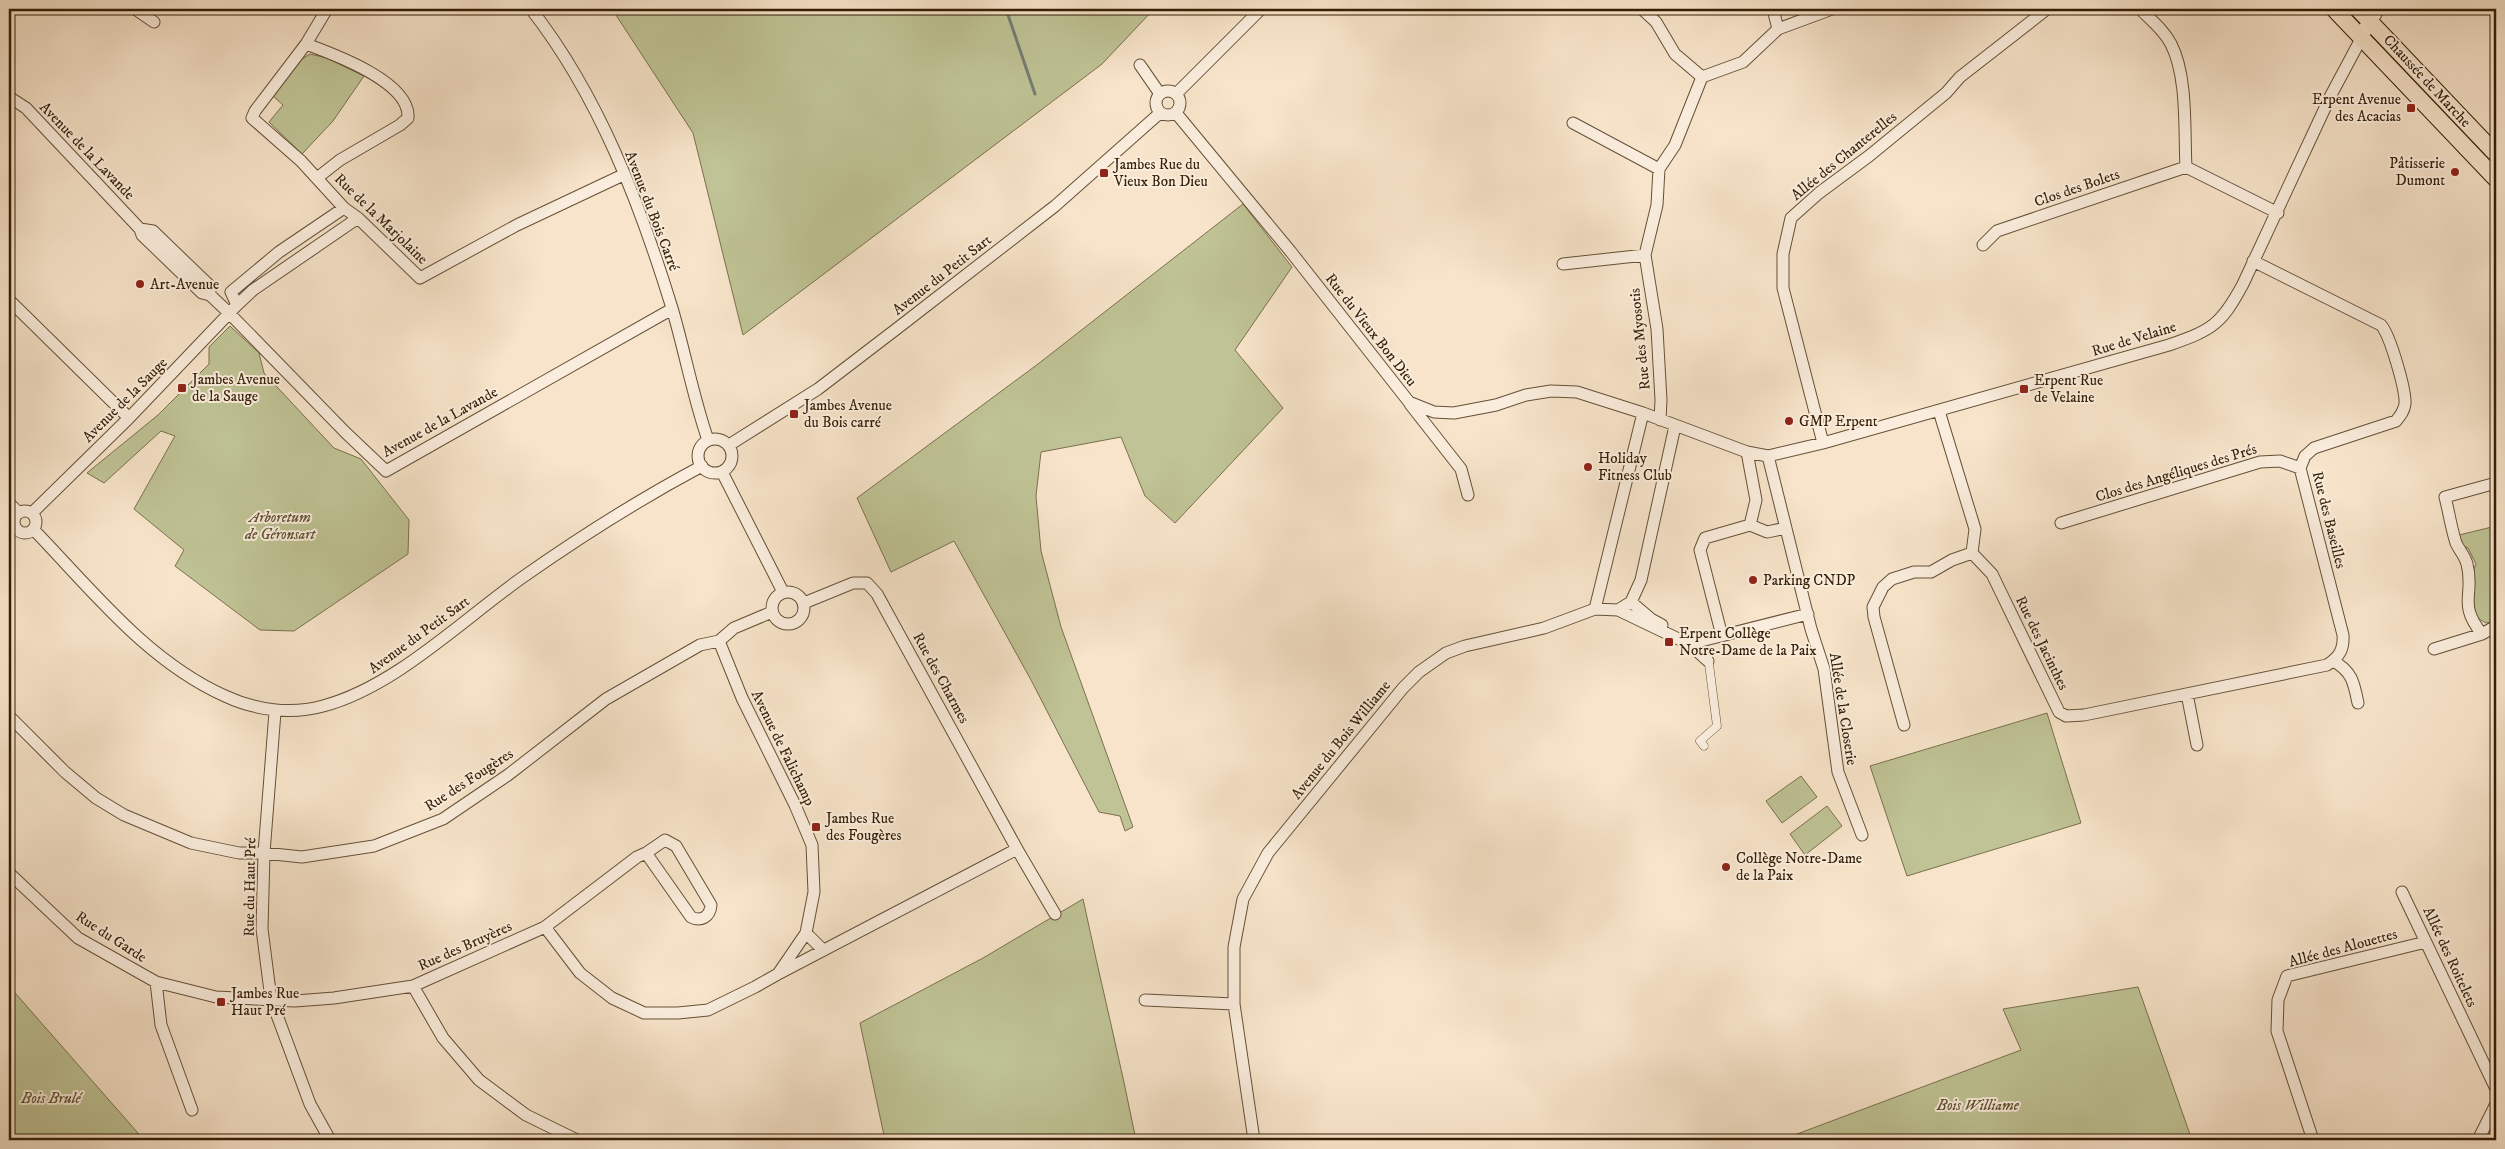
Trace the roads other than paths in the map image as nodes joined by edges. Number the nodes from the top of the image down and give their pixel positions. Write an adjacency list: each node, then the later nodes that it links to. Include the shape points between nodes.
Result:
1 (135, 9): 13 (street)
2 (327, 9): 16 (street, Rue de la Marjolaine)
3 (531, 9): 28 (street, Avenue du Bois Carré, via 558,44 588,97)
4 (1262, 9): 20 (street)
5 (1642, 9): 18 (street, via 1656,22 1675,54)
6 (1773, 9): 14 (street)
7 (1832, 9): 14 (street)
8 (2047, 9): 48 (street, Allée des Chanterelles, via 1791,218 1783,254 1784,288)
9 (2140, 9): 26 (street, via 2171,44 2179,69)
10 (2334, 9): 15 (main road, Chaussée de Marche)
11 (2358, 9): 12 (main road, Chaussée de Marche)
12 (2373, 15): 15 (street); 25 (main road, Chaussée de Marche)
13 (154, 22)
14 (1778, 29): 18 (street, via 1743,62)
15 (2362, 37): 30 (main road, Chaussée de Marche); 32 (street, Rue de Velaine, via 2331,94)
16 (306, 44): 29 (street, Rue de la Marjolaine, via 252,118); 29 (street, via 368,70 392,88 406,102 409,110 408,118 400,125 340,160)
17 (1140, 65): 19 (street)
18 (1702, 77): 27 (street, via 1675,145)
19 (1160, 94): 20 (street); 23 (street, via 1156,104)
20 (1176, 94): 22 (street, via 1180,104)
21 (9, 97): 39 (street, Avenue de la Lavande, via 26,108 140,229 153,231 210,286 210,295)
22 (1176, 112): 23 (street); 41 (street, Rue du Vieux Bon Dieu)
23 (1160, 113): 49 (street, Avenue du Petit Sart, via 1055,206 914,316 818,389)
24 (1573, 124): 27 (street)
25 (2496, 154)
26 (2186, 167): 32 (street); 34 (street, Clos des Bolets, via 1997,231)
27 (1659, 169): 35 (street, via 1657,205)
28 (623, 175): 33 (street, Rue de la Marjolaine, via 517,225 420,278); 40 (street, Avenue du Bois Carré)
29 (317, 178): 31 (street, Rue de la Marjolaine)
30 (2496, 179)
31 (344, 208): 33 (street, Rue de la Marjolaine); 39 (street, via 279,252 231,292)
32 (2278, 213): 36 (street, Rue de Velaine)
33 (358, 218): 39 (street, Avenue de la Sauge, via 253,290)
34 (1983, 245)
35 (1645, 255): 37 (street); 45 (street, Rue des Myosotis, via 1657,330)
36 (2253, 261): 42 (street, Rue de Velaine, via 2234,302 2210,329 2169,345); 53 (street, Rue des Baseilles, via 2381,325 2388,334 2403,390 2403,413 2396,421 2314,448 2305,456)
37 (1563, 264)
38 (9, 300): 44 (street)
39 (233, 309): 40 (street, Avenue de la Lavande, via 345,432 386,471); 44 (street, Avenue de la Sauge)
40 (672, 310): 47 (street, Avenue du Bois Carré)
41 (1409, 402): 43 (street, Rue du Vieux Bon Dieu, via 1434,412 1454,413 1526,395 1551,391 1577,392); 56 (street, via 1461,469)
42 (1939, 410): 48 (street, Rue de Velaine); 66 (street, via 1975,529)
43 (1643, 413): 45 (street, Rue du Vieux Bon Dieu); 70 (street)
44 (129, 418): 59 (street, Avenue de la Sauge)
45 (1660, 420): 46 (street, Rue du Vieux Bon Dieu)
46 (1675, 426): 50 (street); 68 (street, via 1641,580)
47 (708, 440): 49 (street, via 716,438); 52 (street, via 700,446 698,457)
48 (1823, 443): 51 (street, Rue de Velaine)
49 (729, 445): 54 (street, via 733,455 730,465)
50 (1747, 452): 51 (street, Rue de Velaine); 61 (street, via 1756,500)
51 (1768, 456): 63 (street, Allée de la Closerie)
52 (702, 466): 54 (street, via 707,471); 85 (street, Avenue du Petit Sart, via 523,577 374,686 323,707)
53 (2300, 468): 60 (street, Clos des Angéliques des Prés, via 2280,461 2260,462); 81 (street, Rue des Baseilles, via 2343,635 2344,646)
54 (722, 472): 67 (street)
55 (2496, 484): 75 (street, via 2445,497 2456,544 2469,576 2467,599 2471,620)
56 (1468, 495)
57 (9, 503): 58 (street)
58 (18, 513): 59 (street); 62 (street)
59 (32, 513): 64 (street, via 36,520)
60 (2061, 523)
61 (1750, 525): 63 (street, via 1767,532); 76 (street, via 1705,538 1700,550)
62 (13, 528): 64 (street, via 23,533); 65 (street)
63 (1786, 528): 73 (street, Allée de la Closerie)
64 (34, 530): 85 (street, Avenue du Petit Sart, via 154,652 181,672 226,697)
65 (9, 540)
66 (1972, 554): 83 (street, Rue des Jacinthes, via 1992,574 2059,712 2066,716 2084,715); 87 (street, via 1952,560 1931,572 1914,572 1892,579 1883,587 1873,606)
67 (783, 592): 69 (street, via 796,593); 72 (street, via 773,600)
68 (1632, 602): 71 (street); 78 (street, via 1651,619 1685,638)
69 (804, 603): 72 (street, via 803,616 793,624 780,622); 91 (street, Rue des Charmes, via 853,583 867,583 877,594)
70 (1595, 608): 71 (street); 106 (street, Avenue du Bois Williame, via 1544,628 1446,653 1403,688 1264,860 1244,899 1234,947)
71 (1618, 610): 79 (street)
72 (772, 612): 77 (street, via 734,628)
73 (1808, 614): 76 (street); 90 (street, Allée de la Closerie, via 1824,669 1838,772)
74 (2496, 626): 75 (street)
75 (2482, 634): 80 (street)
76 (1722, 636): 78 (street)
77 (720, 641): 92 (street, Rue des Fougères, via 700,645 606,699 508,775 444,819 374,846 345,852 302,857); 98 (street, Avenue de Falichamp, via 742,698 812,846 814,892)
78 (1703, 641): 79 (street)
79 (1689, 644): 82 (street)
80 (2434, 648)
81 (2333, 661): 83 (street, Rue des Jacinthes, via 2320,667); 84 (street, via 2348,671 2354,681)
82 (1708, 662): 89 (street, via 1717,726 1700,741)
83 (2187, 694): 88 (street)
84 (2358, 703)
85 (275, 712): 92 (street, Rue du Haut Pré)
86 (9, 716): 92 (street, Rue des Fougères, via 64,772 124,816 191,843 239,853)
87 (1904, 725)
88 (2197, 745)
89 (1704, 746)
90 (1862, 835)
91 (1018, 850): 96 (street, Rue des Charmes); 100 (street)
92 (264, 852): 104 (street, Rue du Haut Pré, via 262,928)
93 (646, 854): 93 (street, Rue des Bruyères, via 691,917 697,920 706,917 711,905 676,846 665,840); 97 (street, Rue des Bruyères, via 637,856)
94 (9, 873): 102 (street, Rue du Garde, via 78,938)
95 (2402, 892): 99 (street, Allée des Roitelets)
96 (1055, 914)
97 (545, 927): 101 (street, Avenue de Falichamp, via 580,973 612,998 644,1013 708,1010); 103 (street, Rue des Bruyères)
98 (806, 933): 100 (street); 101 (street, Avenue de Falichamp)
99 (2426, 942): 107 (street, Allée des Roitelets); 113 (street, Allée des Alouettes, via 2287,976 2278,1000 2276,1031)
100 (823, 950): 101 (street)
101 (778, 974)
102 (156, 982): 104 (street, Rue du Garde, via 216,997); 109 (street, Rue du Garde, via 161,1025)
103 (413, 986): 104 (street, Rue des Bruyères, via 334,998); 111 (street, via 443,1038 479,1080 526,1115)
104 (271, 999): 110 (street, Rue du Haut Pré, via 310,1104)
105 (1145, 1000): 106 (street)
106 (1234, 1004): 112 (street, Avenue du Bois Williame)
107 (2496, 1089)
108 (2496, 1104): 114 (street)
109 (192, 1110)
110 (330, 1140)
111 (576, 1140)
112 (1254, 1140)
113 (2313, 1140)
114 (2478, 1140)

